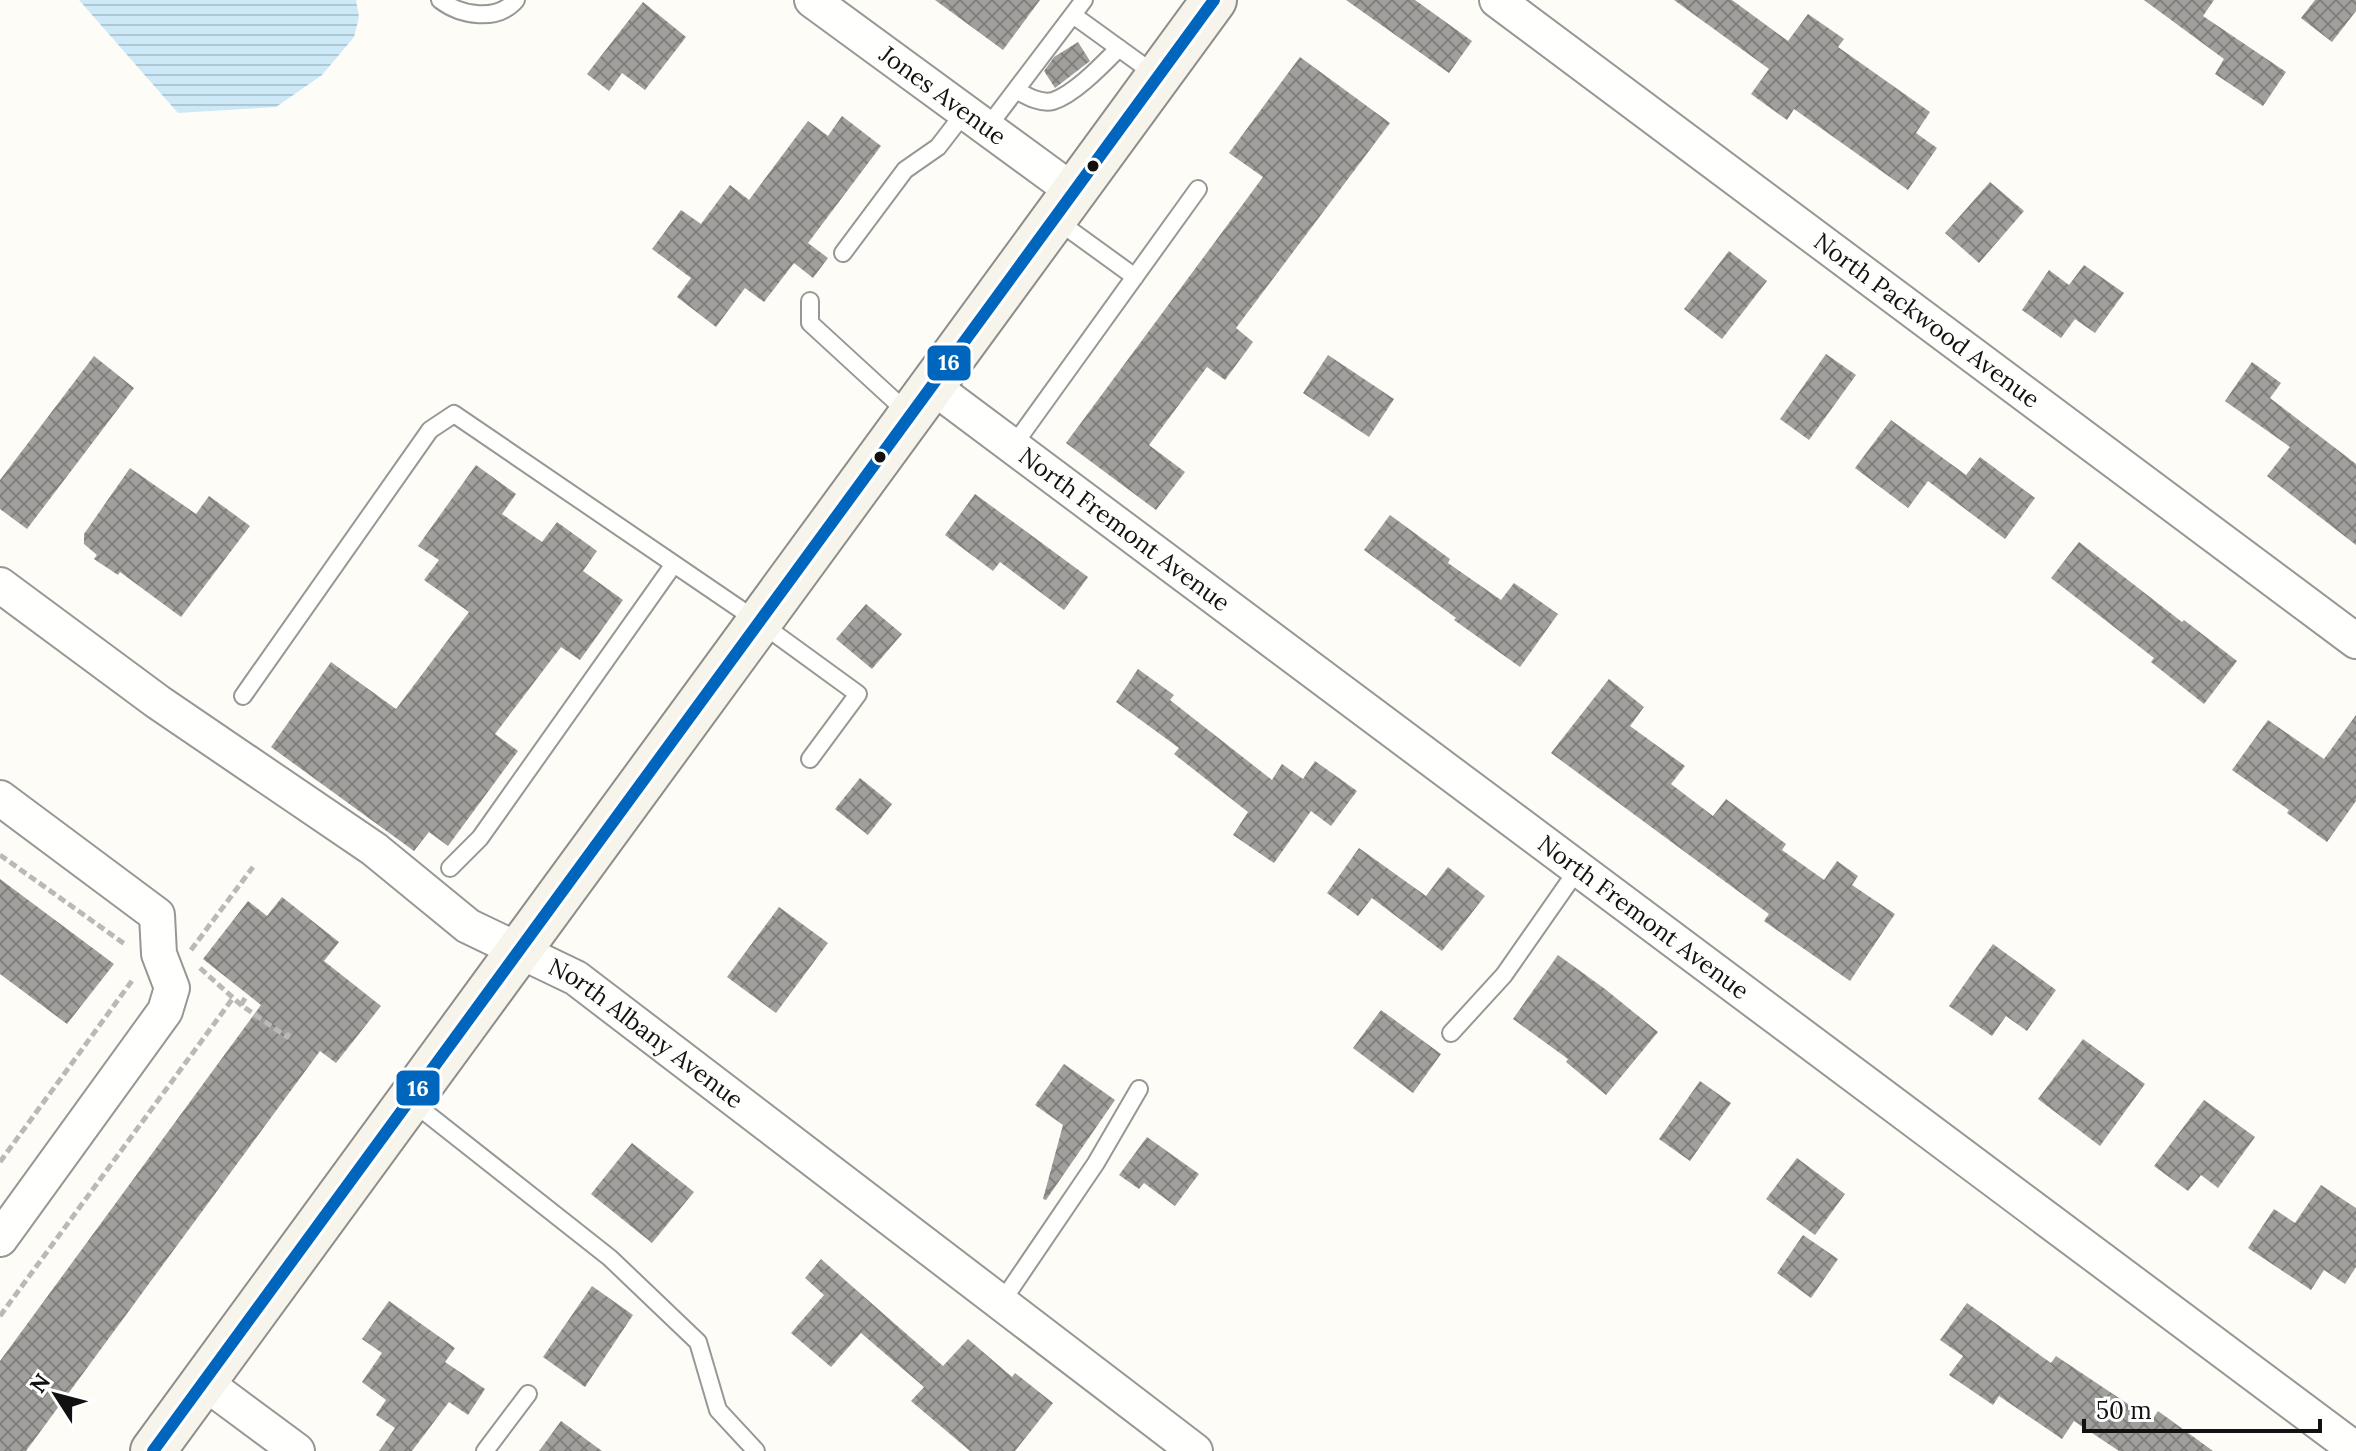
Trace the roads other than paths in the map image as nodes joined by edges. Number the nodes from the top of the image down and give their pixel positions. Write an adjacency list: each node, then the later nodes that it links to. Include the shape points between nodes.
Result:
1 (440, 0): 2 (lane, via 454,10 482,15 508,9)
2 (516, 0)
3 (812, 0): 11 (street, Jones Avenue)
4 (1084, 0): 7 (lane)
5 (1214, 0): 9 (main road)
6 (1497, 0): 22 (street, North Packwood Avenue)
7 (1073, 15): 8 (lane); 10 (lane)
8 (1119, 48): 9 (lane); 10 (lane, via 1051,101)
9 (1158, 76): 13 (main road)
10 (1016, 90): 11 (lane)
11 (976, 120): 13 (street, Jones Avenue); 14 (lane, via 905,170)
12 (1198, 189): 15 (lane)
13 (1064, 205): 15 (lane); 17 (main road)
14 (843, 253)
15 (1135, 277): 18 (lane)
16 (810, 301): 17 (lane, via 810,323)
17 (921, 401): 18 (street, North Fremont Avenue); 21 (main road)
18 (1013, 446): 27 (street, North Fremont Avenue)
19 (674, 564): 21 (lane); 23 (lane, via 454,414 430,430); 26 (lane, via 480,838)
20 (0, 585): 28 (street, North Albany Avenue, via 158,702 374,849 468,926)
21 (759, 622): 24 (lane, via 858,694); 28 (main road)
22 (2356, 641)
23 (243, 696)
24 (810, 759)
25 (0, 798): 32 (street, via 157,915 159,954 172,988 165,1011)
26 (450, 868)
27 (1578, 869): 29 (lane, via 1504,975); 36 (street, North Fremont Avenue)
28 (519, 951): 31 (main road); 33 (street, North Albany Avenue, via 576,978)
29 (1451, 1033)
30 (1139, 1089): 33 (lane)
31 (410, 1100): 34 (main road); 40 (lane, via 610,1258 698,1342 718,1410)
32 (0, 1239)
33 (1001, 1303): 41 (street, North Albany Avenue)
34 (204, 1382): 37 (main road); 38 (street)
35 (528, 1394): 39 (lane)
36 (2356, 1450)
37 (153, 1451)
38 (297, 1451)
39 (485, 1451)
40 (756, 1451)
41 (1195, 1451)

